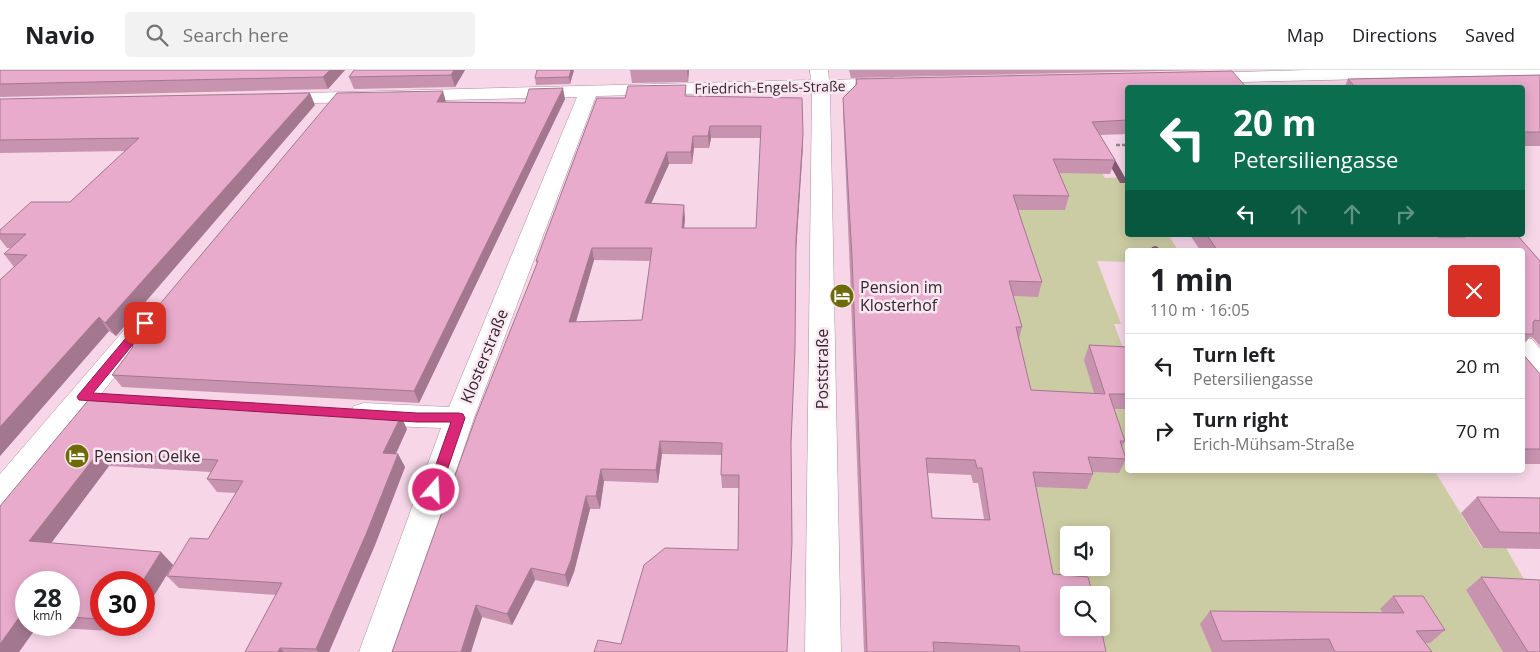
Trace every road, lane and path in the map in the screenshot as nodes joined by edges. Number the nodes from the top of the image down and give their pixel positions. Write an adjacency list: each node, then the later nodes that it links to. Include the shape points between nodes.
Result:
1 (1540, 70): 7 (street)
2 (1248, 73): 4 (street); 7 (street)
3 (820, 78): 5 (street, Friedrich-Engels-Straße); 8 (street, Friedrich-Engels-Straße); 24 (street, Poststraße)
4 (1180, 78)
5 (704, 79): 9 (street, Friedrich-Engels-Straße)
6 (348, 81): 10 (street)
7 (1313, 81)
8 (908, 84)
9 (589, 91): 10 (street, Friedrich-Engels-Straße); 21 (street, Klosterstraße)
10 (335, 96): 11 (street, Friedrich-Engels-Straße); 12 (street)
11 (253, 98)
12 (313, 122)
13 (1116, 145): 14 (path)
14 (1125, 145)
15 (166, 298): 18 (street)
16 (1525, 349): 17 (street)
17 (1540, 366)
18 (83, 397): 19 (street); 22 (street)
19 (117, 399)
20 (340, 413): 21 (street)
21 (459, 418): 23 (street, Klosterstraße)
22 (0, 496)
23 (377, 652)
24 (823, 652)

